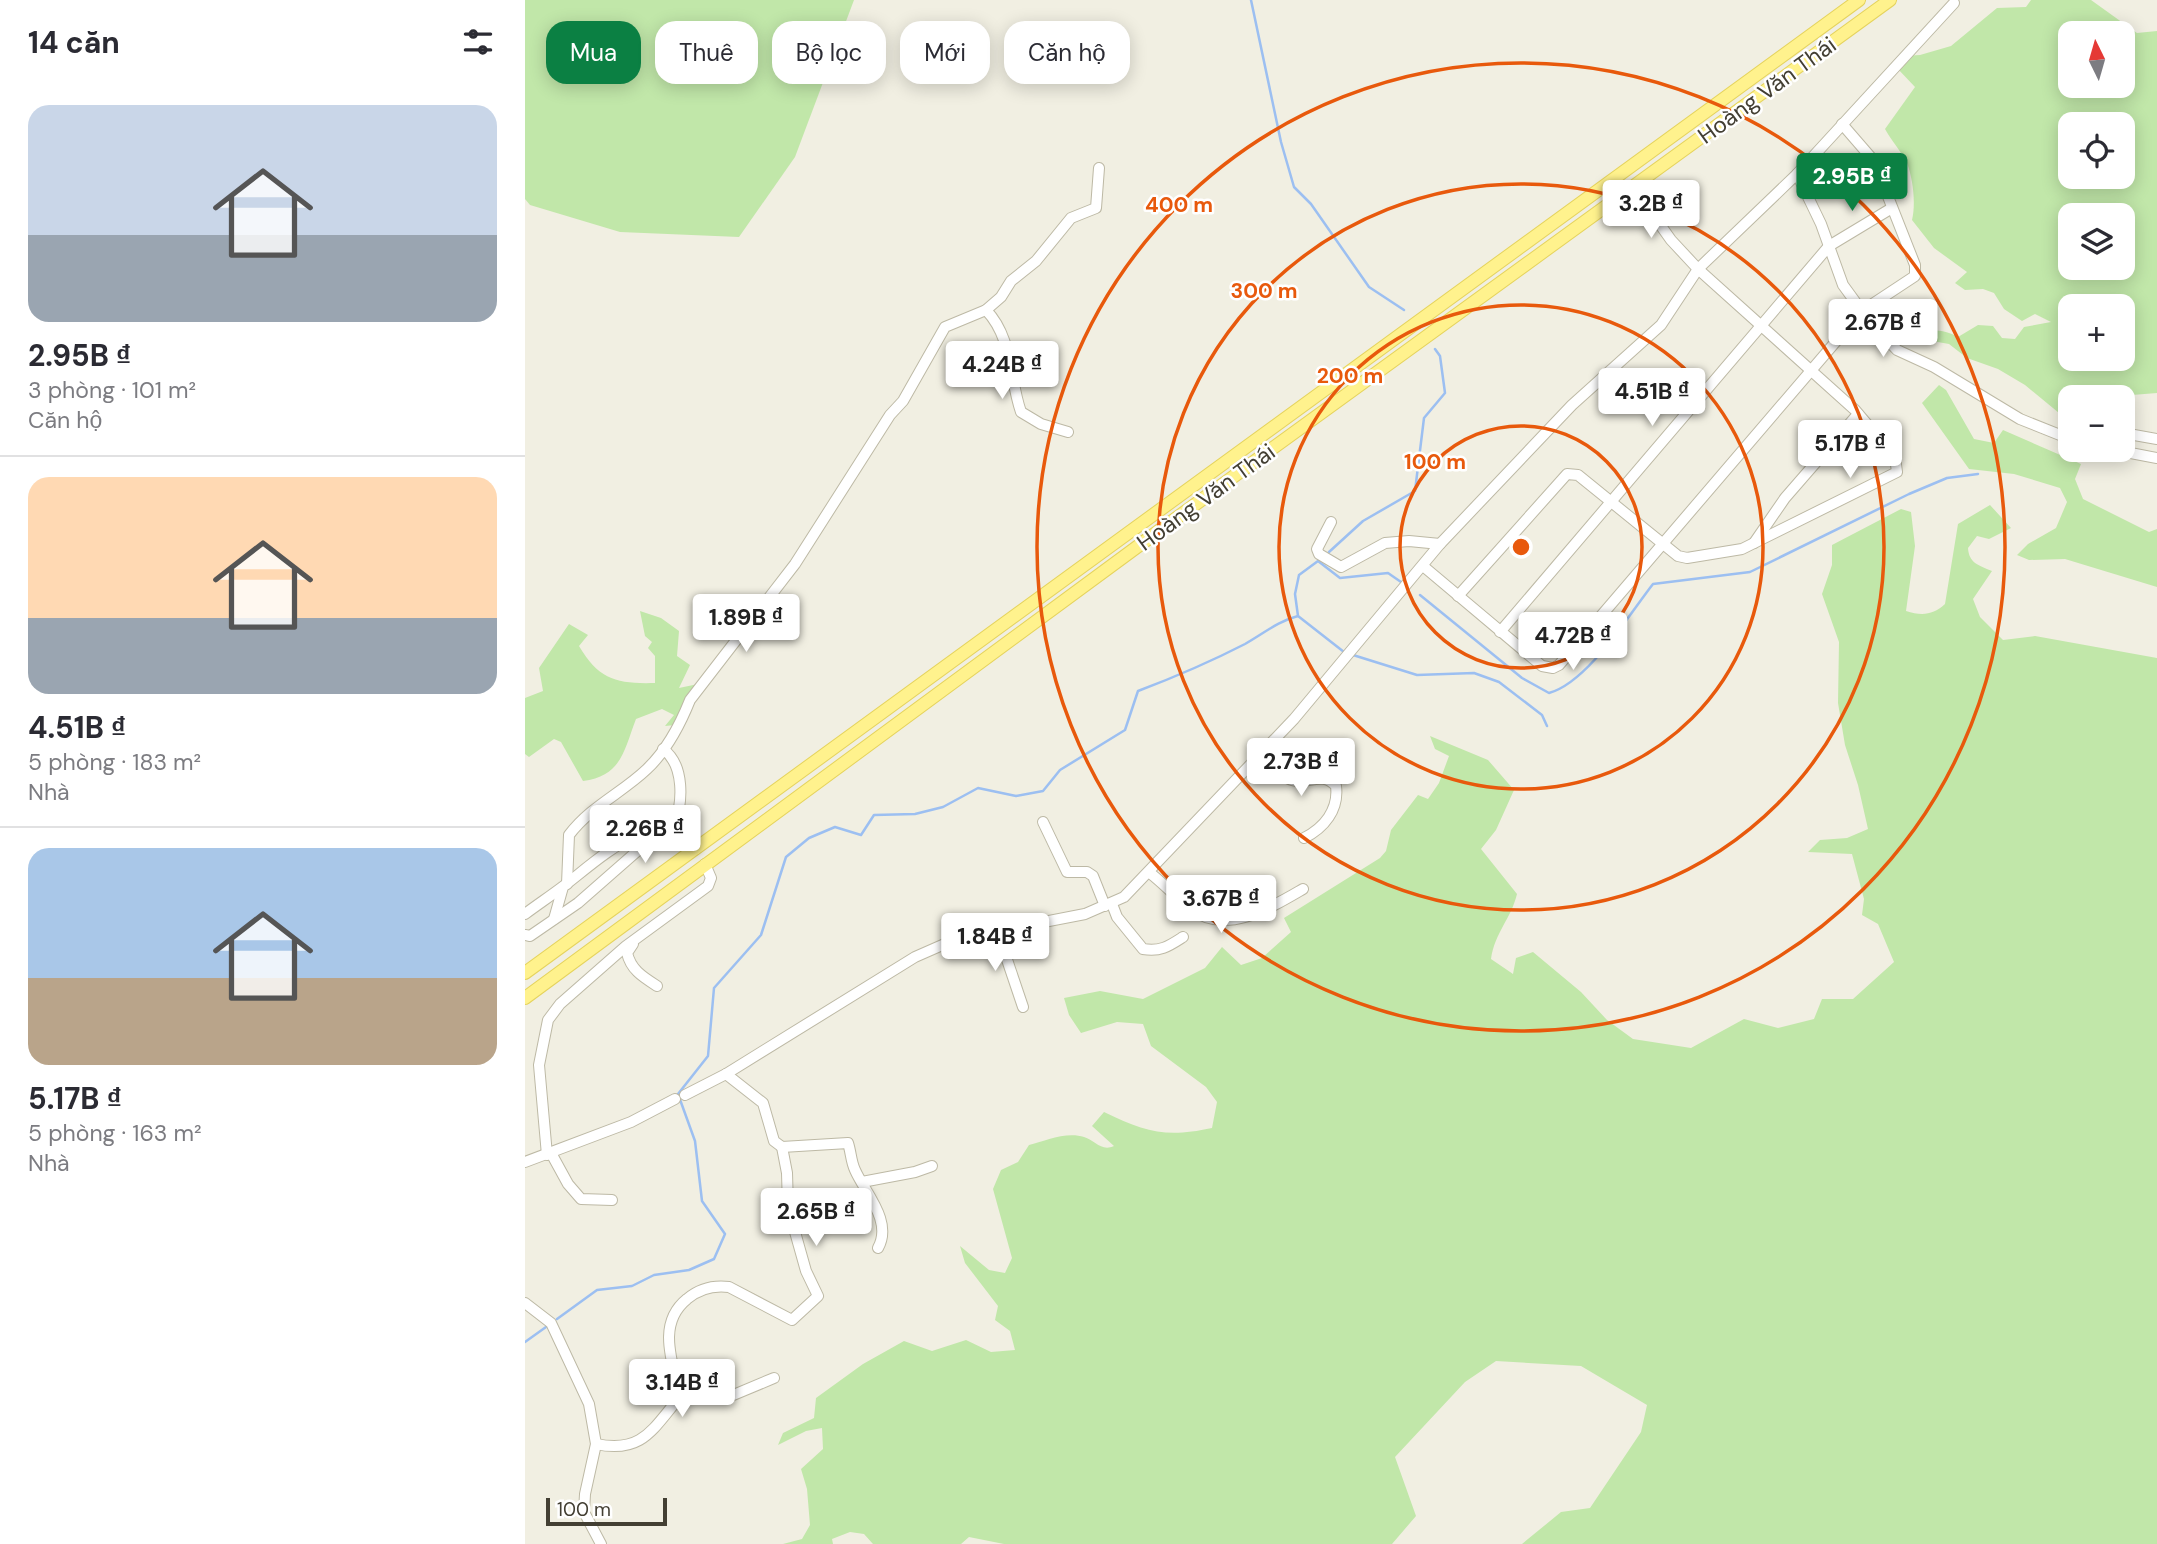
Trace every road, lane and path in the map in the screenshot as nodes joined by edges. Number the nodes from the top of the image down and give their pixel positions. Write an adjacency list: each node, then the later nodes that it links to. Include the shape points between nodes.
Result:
1 (1859, 0): 6 (main road, Hoàng Văn Thái)
2 (1890, 0): 8 (main road, Hoàng Văn Thái)
3 (1954, 3): 4 (street)
4 (1842, 124): 7 (street); 9 (street, via 1870,154)
5 (1099, 168): 12 (street, via 1096,208 1071,218)
6 (1624, 174): 8 (main road); 38 (main road, Hoàng Văn Thái)
7 (1797, 174): 10 (street); 11 (street)
8 (1634, 188): 11 (street); 39 (main road, Hoàng Văn Thái)
9 (1892, 208): 10 (street); 13 (street, via 1915,265 1915,276)
10 (1829, 246): 13 (street, via 1843,285); 14 (street)
11 (1698, 269): 14 (street); 29 (street, via 1661,325 1572,405)
12 (986, 310): 17 (street, via 996,320 1006,344 1021,412); 33 (street, via 945,327 903,401 795,564 689,700)
13 (1862, 311): 15 (street); 18 (street, via 1896,350)
14 (1759, 326): 15 (street); 25 (street)
15 (1809, 370): 16 (street); 27 (street)
16 (1859, 414): 28 (street, via 1785,498); 28 (street, via 1895,457 1897,472)
17 (1068, 432)
18 (2051, 432): 19 (street); 20 (street)
19 (2058, 432)
20 (2058, 435)
21 (2135, 435): 22 (street)
22 (2157, 439)
23 (2135, 454): 24 (street)
24 (2157, 458)
25 (1610, 501): 27 (street); 31 (street, via 1579,475 1563,476); 32 (street)
26 (1331, 522): 29 (street, via 1317,549 1337,566 1385,543)
27 (1661, 542): 28 (street, via 1687,558); 32 (street, via 1559,665 1542,666)
28 (1754, 543)
29 (1440, 544): 30 (street)
30 (1423, 566): 31 (street); 34 (street)
31 (1458, 596): 32 (street)
32 (1500, 632)
33 (663, 749): 36 (street, via 673,758 680,787 678,816 674,826); 41 (street, via 645,771 600,802 569,835)
34 (1262, 754): 37 (street, via 1287,778 1303,782 1318,777 1336,786 1323,828); 40 (street)
35 (1043, 822): 43 (street, via 1067,872 1093,876)
36 (666, 829): 38 (street, via 685,837); 41 (street, via 644,833 611,849); 45 (street)
37 (1304, 838)
38 (696, 849): 39 (main road); 50 (main road, Hoàng Văn Thái)
39 (705, 864): 47 (street, via 711,878 708,886); 52 (main road, Hoàng Văn Thái)
40 (1150, 873): 42 (street, via 1191,909 1221,919 1263,913); 43 (street)
41 (565, 886): 44 (street); 45 (street)
42 (1303, 889)
43 (1109, 905): 46 (street, via 1085,914); 49 (street, via 1143,949 1159,950)
44 (525, 914)
45 (555, 919): 48 (street)
46 (997, 930): 53 (street); 54 (street, via 956,939 915,957)
47 (642, 934): 51 (street, via 627,953 629,961); 56 (street, via 560,1004 548,1020 539,1065)
48 (525, 935)
49 (1183, 937)
50 (525, 973)
51 (657, 986)
52 (525, 998)
53 (1023, 1007)
54 (726, 1074): 55 (street, via 763,1102 774,1141); 56 (street, via 631,1122)
55 (782, 1147): 59 (street, via 848,1143); 64 (street, via 788,1207 818,1296 792,1320 729,1287 717,1285 692,1294 677,1307 668,1332)
56 (549, 1154): 57 (street); 60 (street, via 581,1199)
57 (525, 1162)
58 (932, 1166): 59 (street)
59 (862, 1182): 61 (street, via 878,1210)
60 (612, 1200)
61 (878, 1248)
62 (525, 1303): 65 (street, via 551,1323 589,1404)
63 (774, 1378): 64 (street, via 731,1396)
64 (680, 1397): 65 (street, via 638,1443 616,1448)
65 (596, 1444): 66 (street, via 584,1513)
66 (601, 1544)

